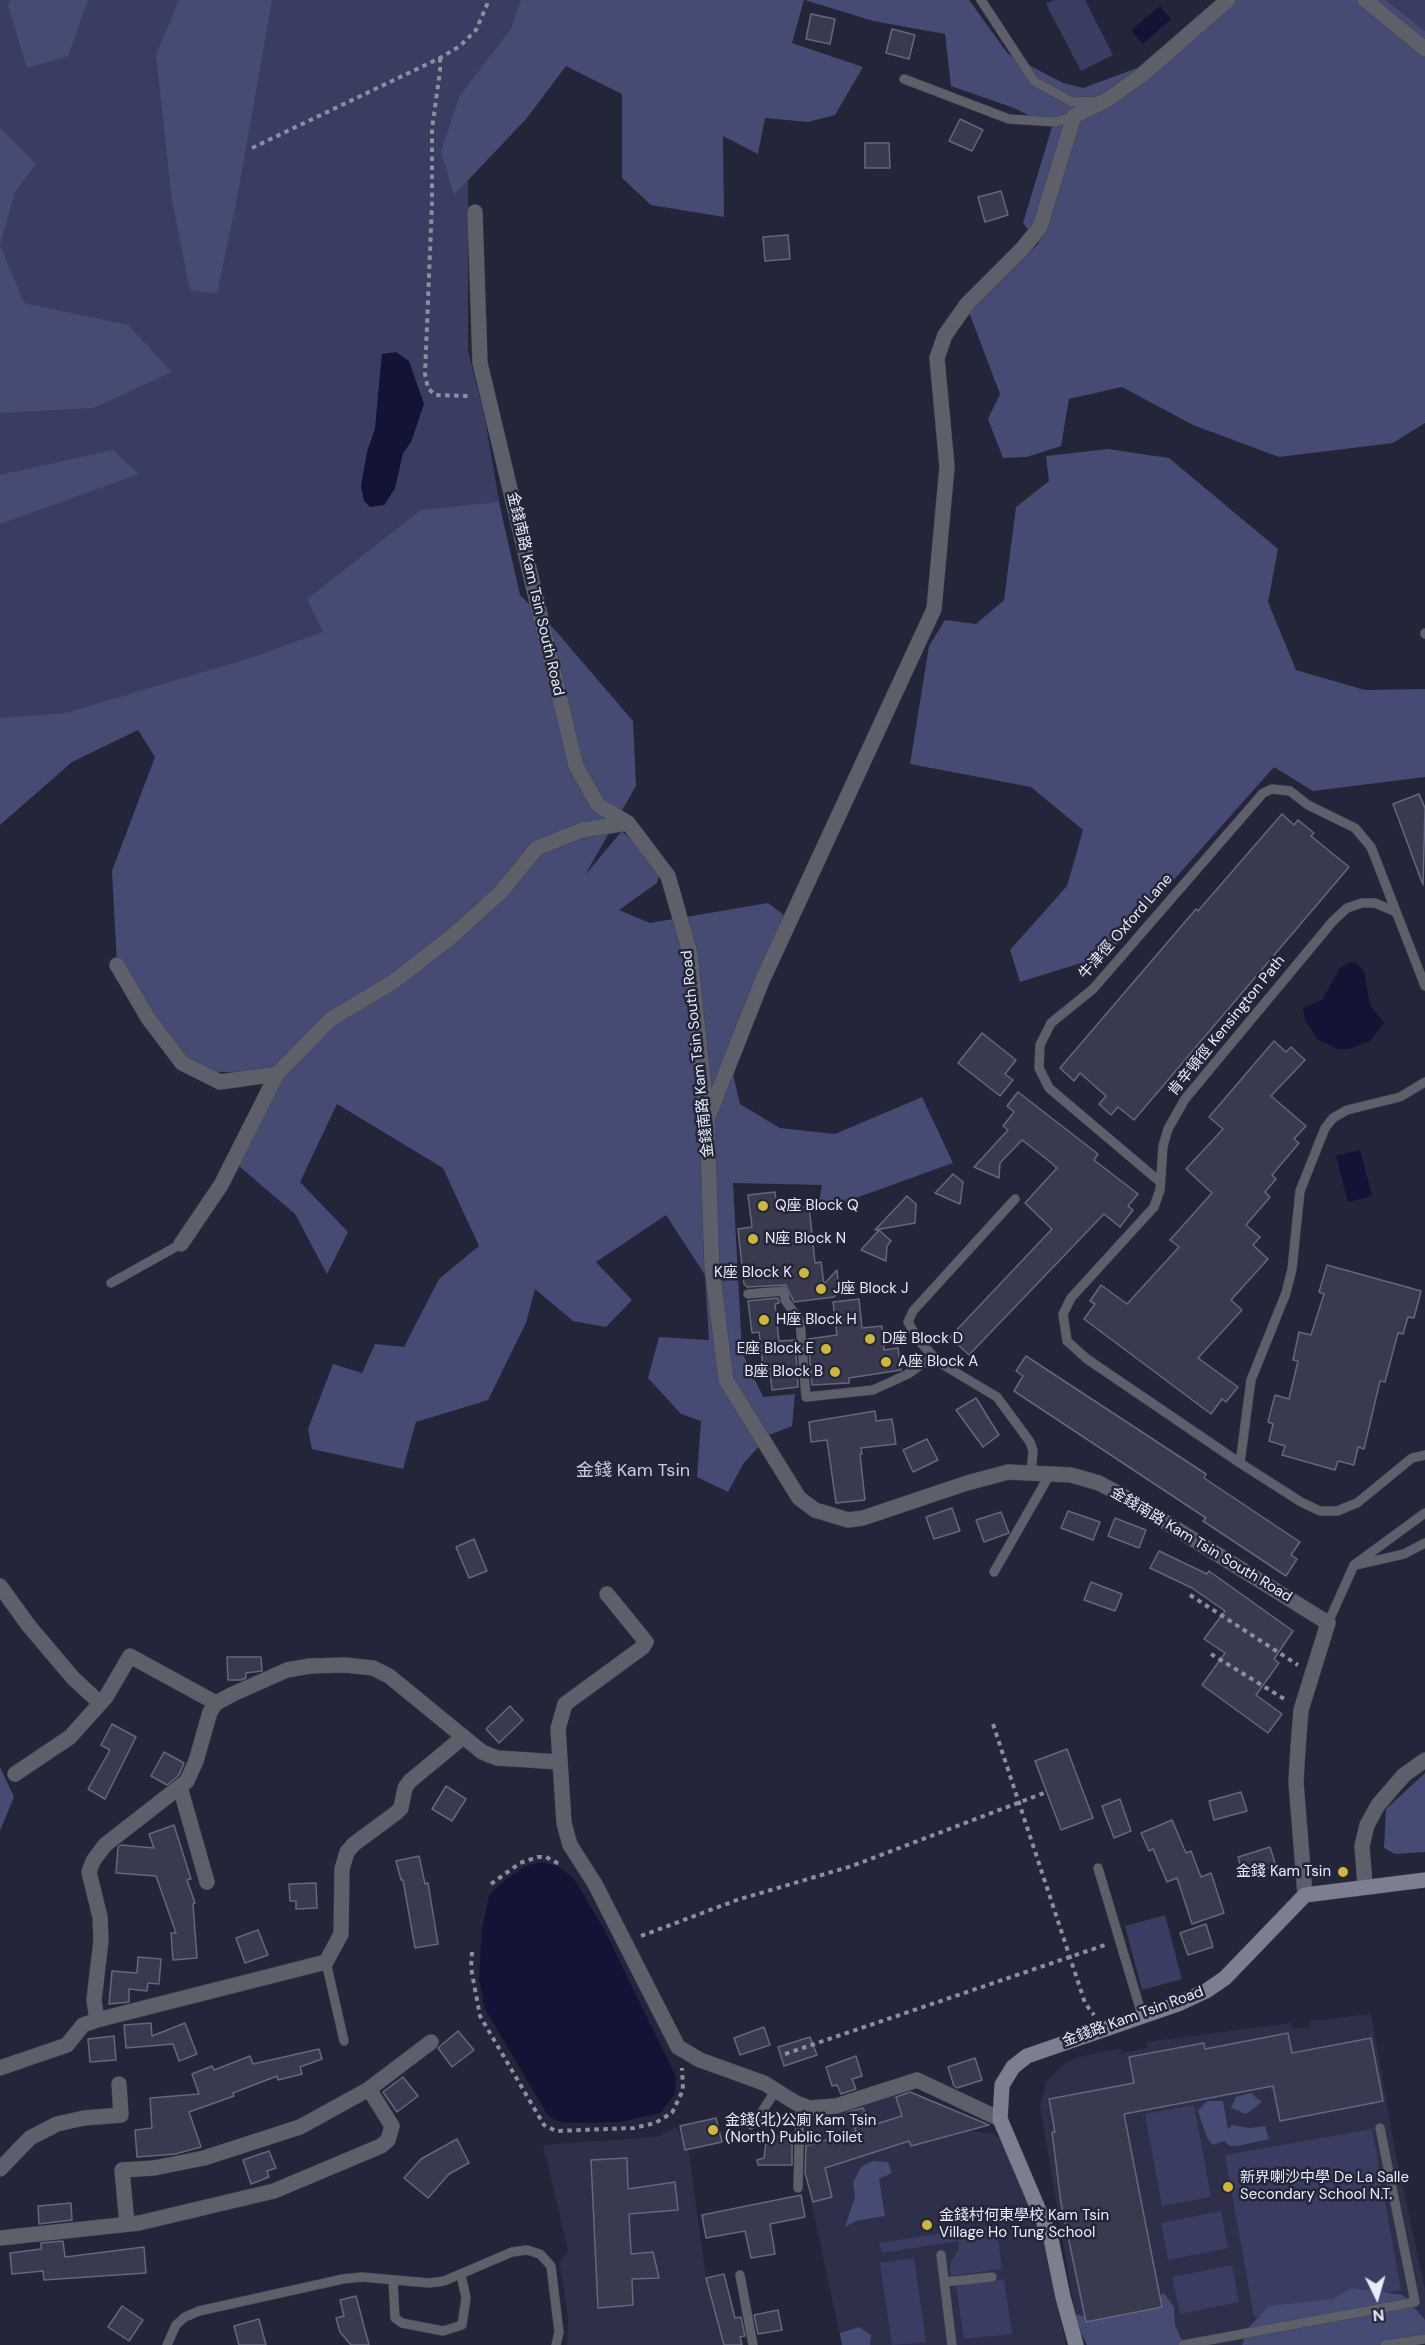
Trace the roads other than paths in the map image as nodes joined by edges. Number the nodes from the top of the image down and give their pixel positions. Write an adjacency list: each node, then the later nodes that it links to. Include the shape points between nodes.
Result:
1 (981, 0): 6 (lane, via 1034,81 1072,102)
2 (1228, 0): 6 (street, via 1142,75)
3 (1365, 0): 4 (street)
4 (1425, 49)
5 (904, 79): 7 (lane, via 1009,118 1056,122)
6 (1107, 100): 7 (street)
7 (1074, 116): 15 (street, via 1040,226 967,304 942,342 937,358 947,467 934,609 762,981)
8 (475, 212): 9 (street, 金錢南路 Kam Tsin South Road, via 478,349 576,766 598,805)
9 (628, 823): 13 (street, via 582,830 537,848 500,893 450,938 393,982 331,1019); 15 (street, 金錢南路 Kam Tsin South Road, via 668,876 690,953)
10 (1396, 912): 12 (lane); 16 (lane, 肯辛頓徑 Kensington Path, via 1375,903 1362,903 1347,908 1333,921 1185,1099 1163,1146); 16 (lane, 牛津徑 Oxford Lane, via 1371,847 1355,828 1281,788 1272,789 1256,799 1093,989 1051,1023 1040,1045 1039,1068 1049,1088)
11 (117, 965): 13 (street, via 148,1018 182,1063 220,1082)
12 (1425, 986)
13 (278, 1074): 18 (street, via 221,1185)
14 (1425, 1082): 23 (lane, via 1400,1098 1347,1110 1325,1128 1300,1191 1286,1293 1251,1380)
15 (707, 1118): 24 (street, 金錢南路 Kam Tsin South Road, via 712,1268 726,1380 799,1498 815,1510 848,1520 1008,1472)
16 (1159, 1181): 23 (lane, 肯辛頓徑 Kensington Path, via 1154,1207 1071,1298 1063,1314 1067,1341 1087,1359)
17 (1015, 1199): 21 (lane, via 908,1317 919,1341)
18 (181, 1244): 19 (lane)
19 (111, 1283)
20 (748, 1294): 21 (lane, via 784,1291 785,1300 800,1322 806,1397 873,1390 908,1374)
21 (934, 1356): 24 (lane, via 997,1397 1030,1442)
22 (1425, 1455): 23 (lane, 肯辛頓徑 Kensington Path, via 1412,1458 1357,1503 1337,1511 1320,1511 1300,1502)
23 (1240, 1463)
24 (1031, 1473): 25 (street, 金錢南路 Kam Tsin South Road)
25 (1050, 1474): 29 (lane); 32 (street, 金錢南路 Kam Tsin South Road, via 1071,1475 1108,1488)
26 (1425, 1513): 28 (lane)
27 (1425, 1543): 28 (lane, via 1404,1554)
28 (1354, 1565): 32 (lane)
29 (994, 1572)
30 (0, 1586): 33 (street, via 51,1652)
31 (607, 1594): 37 (street, via 646,1642 565,1704 558,1730)
32 (1328, 1623): 44 (street, via 1302,1710 1298,1748 1296,1782)
33 (100, 1703): 34 (street, via 130,1656); 38 (street, via 70,1737)
34 (216, 1703): 35 (street, via 287,1670 345,1665 373,1668 389,1676); 39 (street, via 205,1723 196,1761)
35 (462, 1738): 37 (street, via 497,1758); 45 (street, via 410,1781 401,1808 348,1852 342,1869 341,1934)
36 (1425, 1760): 43 (street, via 1404,1775 1378,1805 1367,1825 1362,1846)
37 (560, 1762): 53 (street, via 566,1836 678,2047 692,2057)
38 (15, 1773)
39 (180, 1787): 42 (street); 47 (street, via 105,1845 89,1872 101,1933 94,2000)
40 (1098, 1869): 46 (lane)
41 (1425, 1880): 43 (street)
42 (207, 1882)
43 (1365, 1886): 44 (street)
44 (1305, 1895): 46 (street, 金錢路 Kam Tsin Road, via 1225,1978 1206,1991)
45 (326, 1962): 47 (street); 48 (lane)
46 (1142, 2015): 55 (street, 金錢路 Kam Tsin Road, via 1027,2056 1013,2067 1002,2085)
47 (97, 2020): 50 (street, via 83,2025 67,2045)
48 (345, 2041)
49 (431, 2042): 52 (street)
50 (0, 2068)
51 (119, 2084): 58 (street, via 121,2115 57,2124 30,2138)
52 (369, 2090): 60 (street, via 300,2127 240,2148 154,2168 122,2170); 60 (street, via 392,2126 381,2146 274,2191)
53 (776, 2090): 54 (street); 56 (lane)
54 (800, 2105): 55 (street, via 822,2109 917,2080); 59 (lane)
55 (1000, 2119): 74 (street, 金錢路 Kam Tsin Road, via 1051,2239)
56 (751, 2125)
57 (1380, 2128): 75 (lane, via 1415,2302)
58 (0, 2169)
59 (798, 2188)
60 (127, 2224): 61 (street)
61 (0, 2238)
62 (941, 2255): 67 (lane)
63 (461, 2275): 66 (lane, via 429,2283); 66 (lane, via 466,2298 462,2325 443,2331 395,2318); 71 (lane, via 512,2252 527,2250 540,2254 551,2266 554,2277 559,2332)
64 (740, 2275): 72 (lane)
65 (992, 2277): 67 (lane)
66 (393, 2280): 70 (lane, via 343,2279 199,2311 176,2325)
67 (945, 2282): 73 (lane)
68 (1425, 2339): 69 (lane)
69 (1395, 2344): 76 (lane)
70 (167, 2345)
71 (556, 2345)
72 (753, 2345)
73 (951, 2345)
74 (1076, 2345)
75 (1184, 2345)
76 (1385, 2345)

